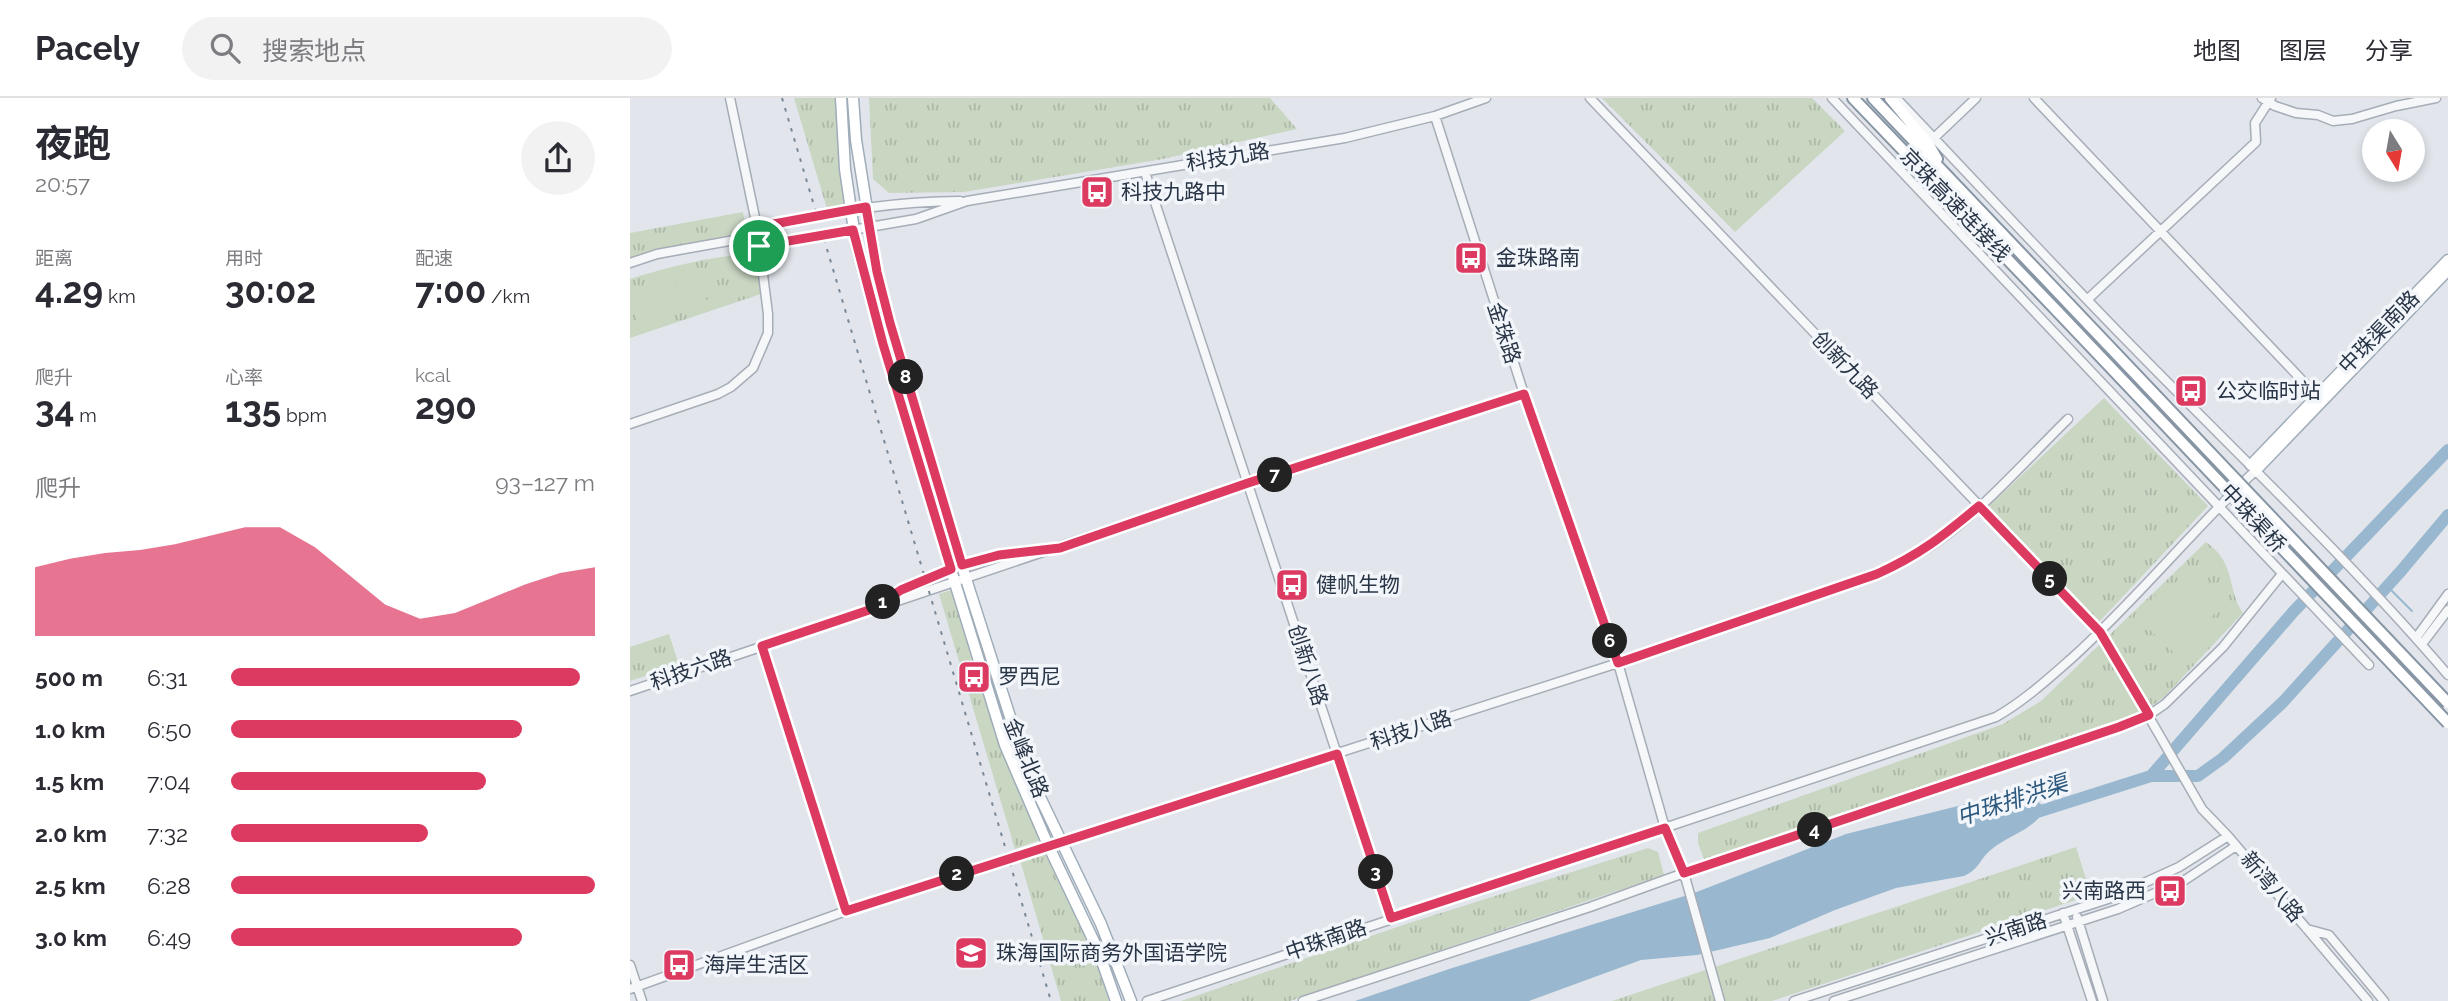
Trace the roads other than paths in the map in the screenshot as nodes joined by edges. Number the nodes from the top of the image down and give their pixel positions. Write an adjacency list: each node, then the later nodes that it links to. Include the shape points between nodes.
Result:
1 (730, 98): 25 (street)
2 (841, 98): 21 (main road, 金峰北路)
3 (853, 98): 20 (main road, 金峰北路)
4 (1486, 98): 15 (street, 科技九路)
5 (1590, 98): 40 (street, 创新九路)
6 (1832, 98): 39 (street)
7 (1853, 98): 32 (highway, 京珠高速连接线)
8 (1873, 98): 18 (highway, 京珠高速连接线)
9 (1889, 98): 18 (highway, via 1929,145)
10 (1896, 98): 16 (street)
11 (1976, 98): 16 (street)
12 (2034, 98): 24 (street)
13 (2436, 98): 14 (street, via 2333,121 2285,110)
14 (2267, 99): 24 (street, via 2253,130 2256,142)
15 (1435, 116): 17 (street, 科技九路, via 1345,138); 33 (street, 金珠路)
16 (1934, 138): 30 (street)
17 (1145, 172): 19 (street, 科技九路); 38 (street, 创新八路)
18 (1950, 179): 31 (highway, 京珠高速连接线)
19 (967, 201): 20 (street, 科技九路); 22 (street, 科技九路, via 916,219)
20 (866, 207): 21 (street, 科技九路); 22 (main road, 金峰北路)
21 (850, 209): 23 (main road, 金峰北路); 25 (street, 科技九路)
22 (868, 227): 23 (street, 科技九路); 42 (main road, 金峰北路, via 890,323)
23 (853, 230): 26 (street, 科技九路); 43 (main road, 金峰北路)
24 (2161, 230): 30 (street); 34 (street)
25 (757, 232): 26 (street); 28 (street, 科技九路)
26 (759, 246): 36 (street, via 768,334 753,368 718,394)
27 (2448, 260): 34 (main road, 中珠渠南路)
28 (630, 263)
29 (2448, 270): 37 (main road, 中珠渠南路)
30 (2088, 299): 37 (street)
31 (2069, 304): 57 (highway, 中珠渠桥, bridge)
32 (2058, 312): 59 (highway, 中珠渠桥, bridge)
33 (1524, 394): 38 (street, 科技六路); 53 (street, 金珠路)
34 (2317, 396): 37 (main road, 中珠渠南路)
35 (2068, 419): 40 (street, 科技八路)
36 (630, 424)
37 (2253, 467): 39 (street, 中珠南路); 51 (street)
38 (1248, 483): 41 (street, 科技六路); 60 (street, 创新八路)
39 (2220, 505): 44 (street); 50 (street, 中珠南路)
40 (1979, 506): 50 (street, 创新九路); 53 (street, 科技八路, via 1936,542 1877,574)
41 (1060, 548): 42 (street, 科技六路, via 999,555); 45 (street, 科技六路)
42 (962, 565): 43 (street, 科技六路); 45 (main road, 金峰北路)
43 (951, 569): 46 (main road, 金峰北路); 48 (street, 科技六路, via 901,590)
44 (2285, 577): 54 (street); 58 (street, via 2223,646)
45 (966, 579): 46 (street, 科技六路); 63 (main road, 金峰北路, via 1020,748)
46 (955, 583): 48 (street, 科技六路); 64 (main road, 金峰北路, via 1005,745)
47 (2448, 594): 51 (street)
48 (872, 609): 52 (street, 科技六路)
49 (2448, 610): 51 (street)
50 (2100, 632): 58 (street, 创新九路); 61 (street, 中珠南路, via 2018,704 1996,717)
51 (2419, 641): 55 (street)
52 (762, 646): 56 (street, 科技六路); 68 (street)
53 (1618, 663): 60 (street, 科技八路); 61 (street, 金珠路)
54 (2369, 665)
55 (2448, 675)
56 (630, 691)
57 (2448, 703)
58 (2149, 715): 62 (street, 新湾八路, via 2202,809); 66 (street)
59 (2448, 723)
60 (1337, 754): 63 (street, 科技八路); 70 (street, 创新八路)
61 (1665, 828): 66 (street, 金珠路); 70 (street, 中珠南路)
62 (2228, 836): 65 (street, 新湾八路); 67 (street, 兴南路, via 2162,876)
63 (1062, 840): 64 (street, 科技八路); 78 (main road, 金峰北路)
64 (1048, 845): 68 (street, 科技八路); 77 (main road, 金峰北路, via 1098,950)
65 (2236, 846): 71 (street, 兴南路, via 2185,880); 73 (street, 新湾八路)
66 (1684, 873): 80 (street); 81 (street, 金珠路)
67 (2074, 910): 69 (street, 兴南路); 71 (street)
68 (846, 911): 75 (street, 科技八路)
69 (2063, 914): 72 (street); 82 (street, 兴南路)
70 (1391, 918): 79 (street, 中珠南路)
71 (2078, 922): 72 (street, 兴南路); 85 (street)
72 (2067, 925): 83 (street, 兴南路); 84 (street)
73 (2307, 929): 86 (street, 新湾八路); 87 (street, 新湾八路, via 2329,935)
74 (630, 965): 75 (street)
75 (634, 988): 76 (street)
76 (642, 1001)
77 (1116, 1001)
78 (1131, 1001)
79 (1147, 1001)
80 (1303, 1001)
81 (1720, 1001)
82 (1794, 1001)
83 (1834, 1001)
84 (2092, 1001)
85 (2103, 1001)
86 (2368, 1001)
87 (2384, 1001)

